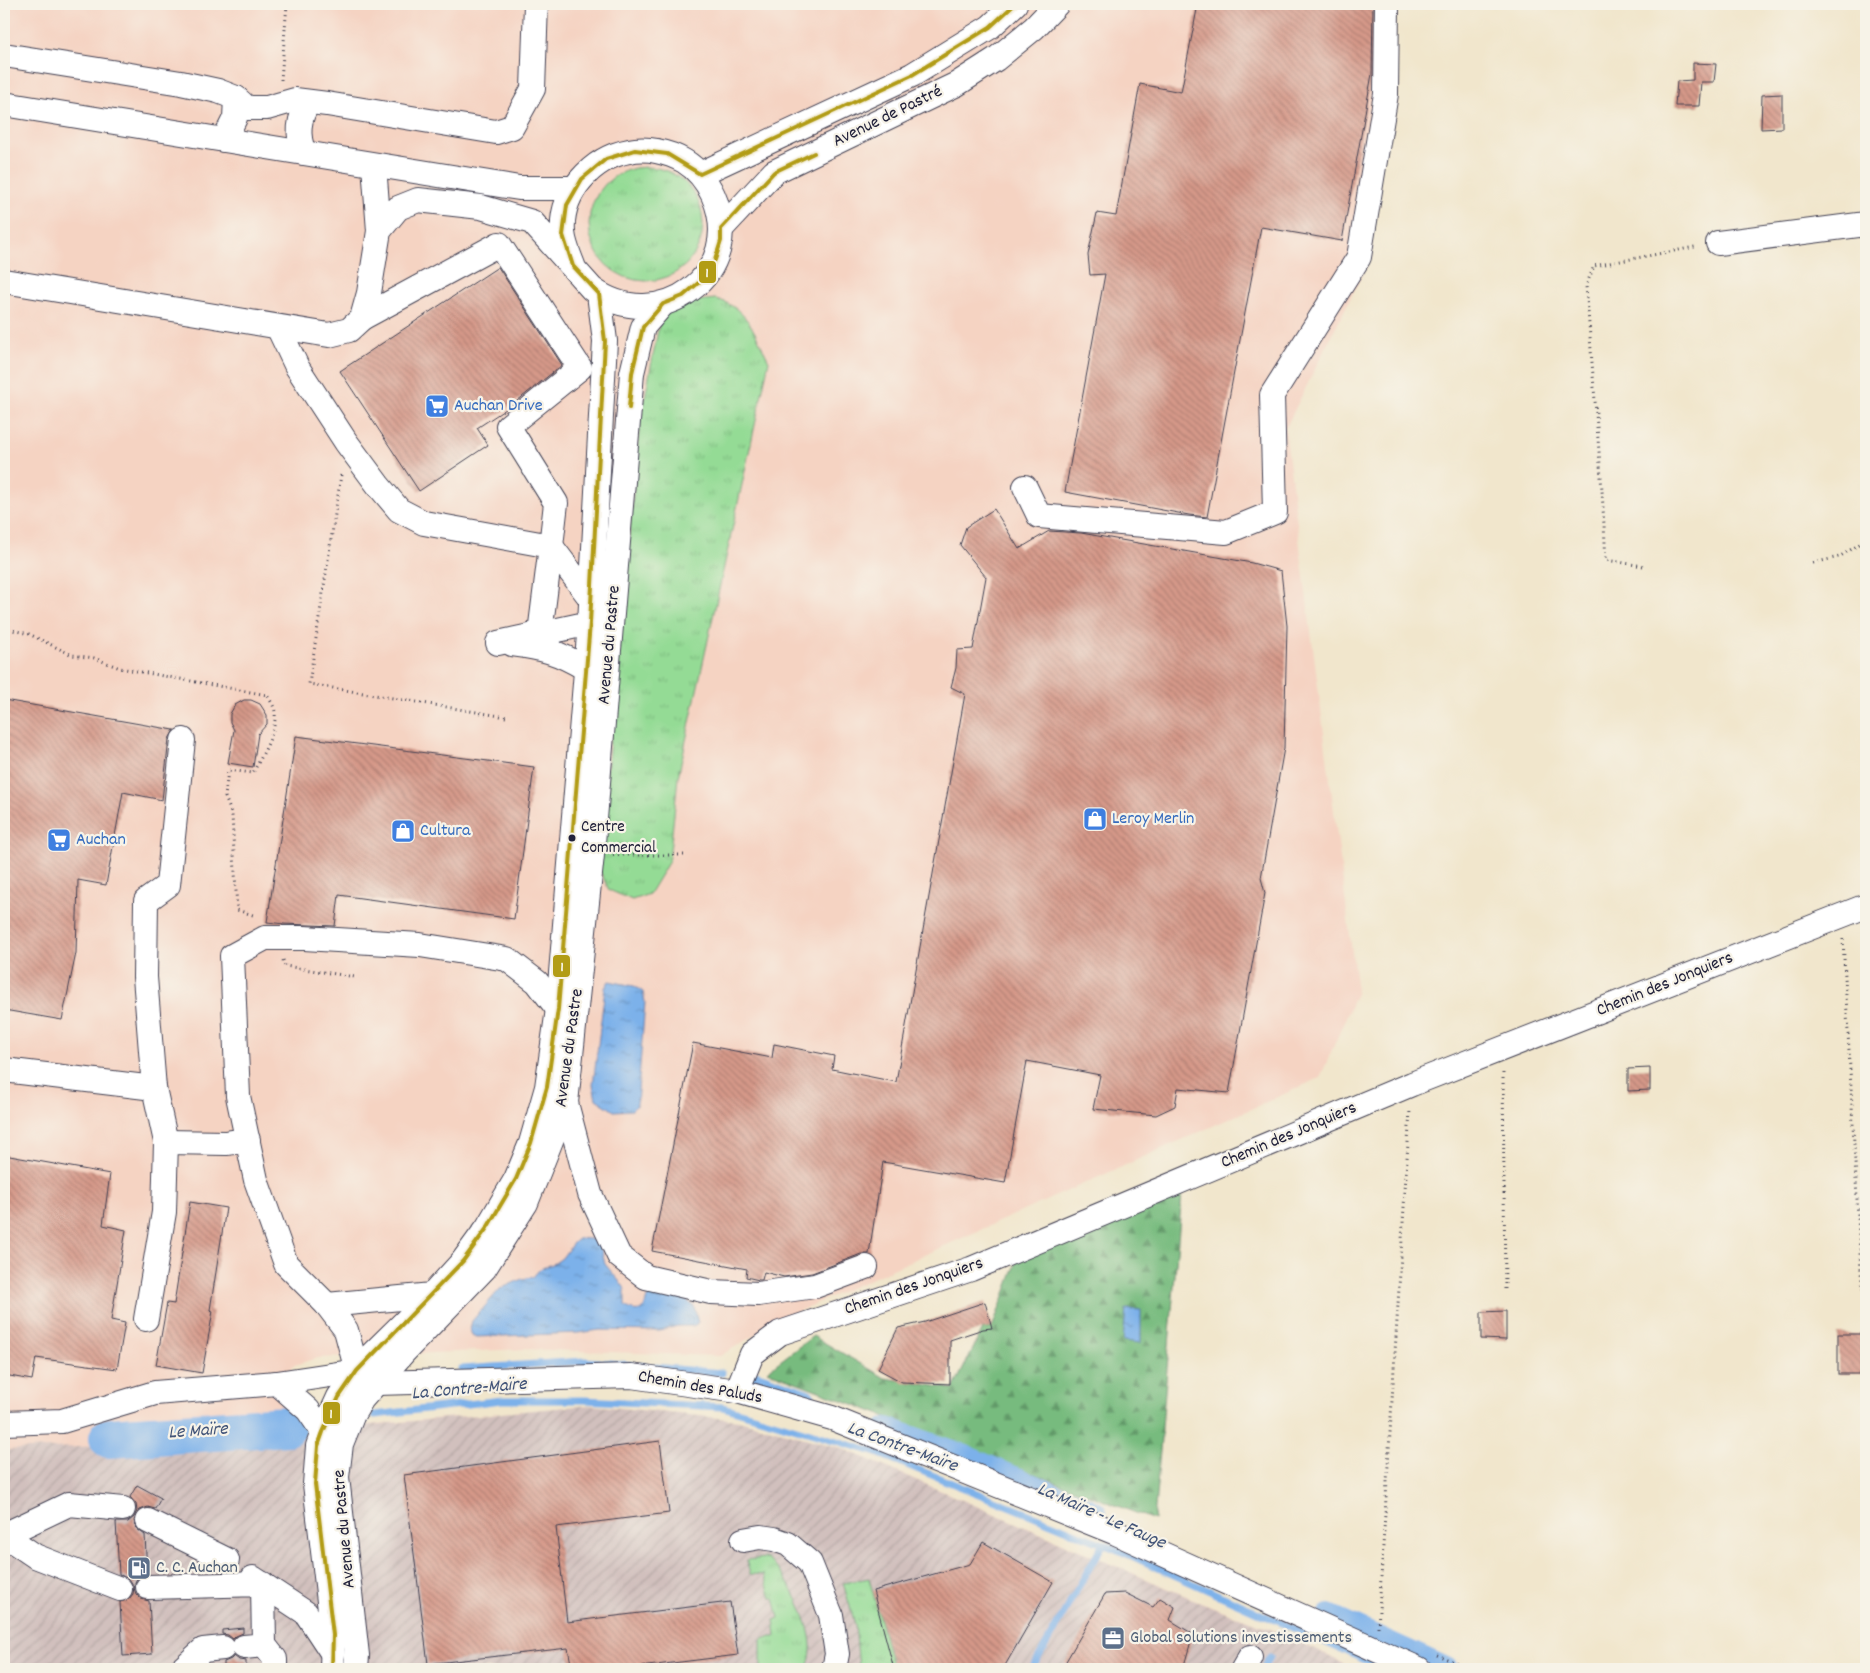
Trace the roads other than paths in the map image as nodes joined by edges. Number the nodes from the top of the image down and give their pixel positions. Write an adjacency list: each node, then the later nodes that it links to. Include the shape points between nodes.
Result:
1 (536, 4): 7 (street, via 533,89 512,127 496,132)
2 (1015, 4): 12 (street, Avenue de Pastré, via 990,27 912,75)
3 (1057, 4): 15 (street, Avenue de Pastré, via 996,59 957,84 774,172)
4 (1387, 4): 24 (street, via 1386,94 1359,257 1272,395 1275,512 1226,532 1039,516)
5 (4, 56): 6 (street, via 181,83)
6 (236, 98): 7 (street, via 248,108 267,108 295,100); 9 (street, via 235,118)
7 (308, 102): 10 (street, via 302,112 298,140)
8 (4, 104): 9 (street)
9 (224, 140): 10 (street)
10 (304, 153): 11 (street)
11 (374, 165): 13 (street, via 518,188); 16 (street)
12 (700, 174): 13 (street, via 676,157 631,150 602,161 588,171); 15 (street, via 718,206)
13 (574, 188): 18 (street, via 563,230)
14 (1866, 224): 17 (street)
15 (721, 229): 21 (street, via 715,260 703,279 683,296)
16 (379, 231): 18 (street, via 398,208 418,200 481,207 532,222); 22 (street)
17 (1718, 243)
18 (574, 268): 20 (street)
19 (4, 281): 23 (street)
20 (599, 294): 21 (street, via 611,301 636,307); 26 (street, Avenue du Pastre, via 605,341)
21 (663, 304): 35 (street, Avenue du Pastre, via 643,327 632,374 592,856)
22 (362, 318): 23 (street, via 349,330 329,335); 25 (street, via 499,244 580,368 508,426 556,503)
23 (278, 327): 25 (street, via 297,367 346,442 399,510 424,523)
24 (1025, 487)
25 (551, 546): 26 (street); 28 (street)
26 (591, 599): 27 (street, Avenue du Pastre)
27 (590, 623): 28 (street); 29 (street, Avenue du Pastre)
28 (540, 633): 29 (street, via 498,643 537,648 565,656)
29 (585, 668): 32 (street, Avenue du Pastre)
30 (183, 740): 34 (street, via 168,885 146,901 145,977)
31 (1866, 906): 44 (street, Chemin des Jonquiers, via 1412,1084 971,1269 780,1333 752,1354)
32 (558, 1009): 36 (street, via 536,982 506,959 420,945 265,938 232,956 238,1096); 39 (street, Avenue du Pastre, via 547,1087 516,1179 487,1228)
33 (4, 1070): 34 (street)
34 (154, 1088): 37 (street)
35 (566, 1103): 38 (street, via 590,1194 619,1256 646,1277 710,1292 758,1294 815,1286); 42 (street, Avenue du Pastre, via 526,1203 484,1270)
36 (248, 1140): 37 (street); 40 (street, via 256,1180 286,1264)
37 (166, 1142): 41 (street, via 164,1212)
38 (866, 1267)
39 (432, 1295): 40 (street); 42 (street, Avenue du Pastre, via 370,1356)
40 (327, 1305): 42 (street, via 346,1330)
41 (146, 1319)
42 (367, 1377): 43 (street, Chemin des Paluds); 44 (street, Chemin des Paluds, via 631,1376); 46 (street, Avenue du Pastre, via 339,1397); 58 (street, Avenue du Pastre, via 362,1399 341,1444 337,1478)
43 (277, 1383): 45 (street, Chemin des Paluds, via 155,1393 62,1422); 46 (street, via 308,1410)
44 (737, 1391): 60 (street, Chemin des Paluds, via 832,1418 1098,1525)
45 (4, 1423)
46 (323, 1432): 55 (street, Avenue du Pastre, via 318,1446 315,1484 333,1635)
47 (123, 1509): 49 (street, via 69,1504)
48 (148, 1521): 51 (street, via 233,1564)
49 (4, 1535): 53 (street, via 35,1556)
50 (743, 1540): 59 (street, via 774,1539 788,1544 810,1563 831,1615 837,1654)
51 (263, 1584): 52 (street); 54 (street); 55 (street, via 306,1613)
52 (148, 1587)
53 (120, 1589)
54 (244, 1647): 56 (street, via 203,1650); 57 (street, via 275,1659)
55 (333, 1662)
56 (182, 1669)
57 (275, 1669)
58 (356, 1669)
59 (834, 1669)
60 (1419, 1669)

